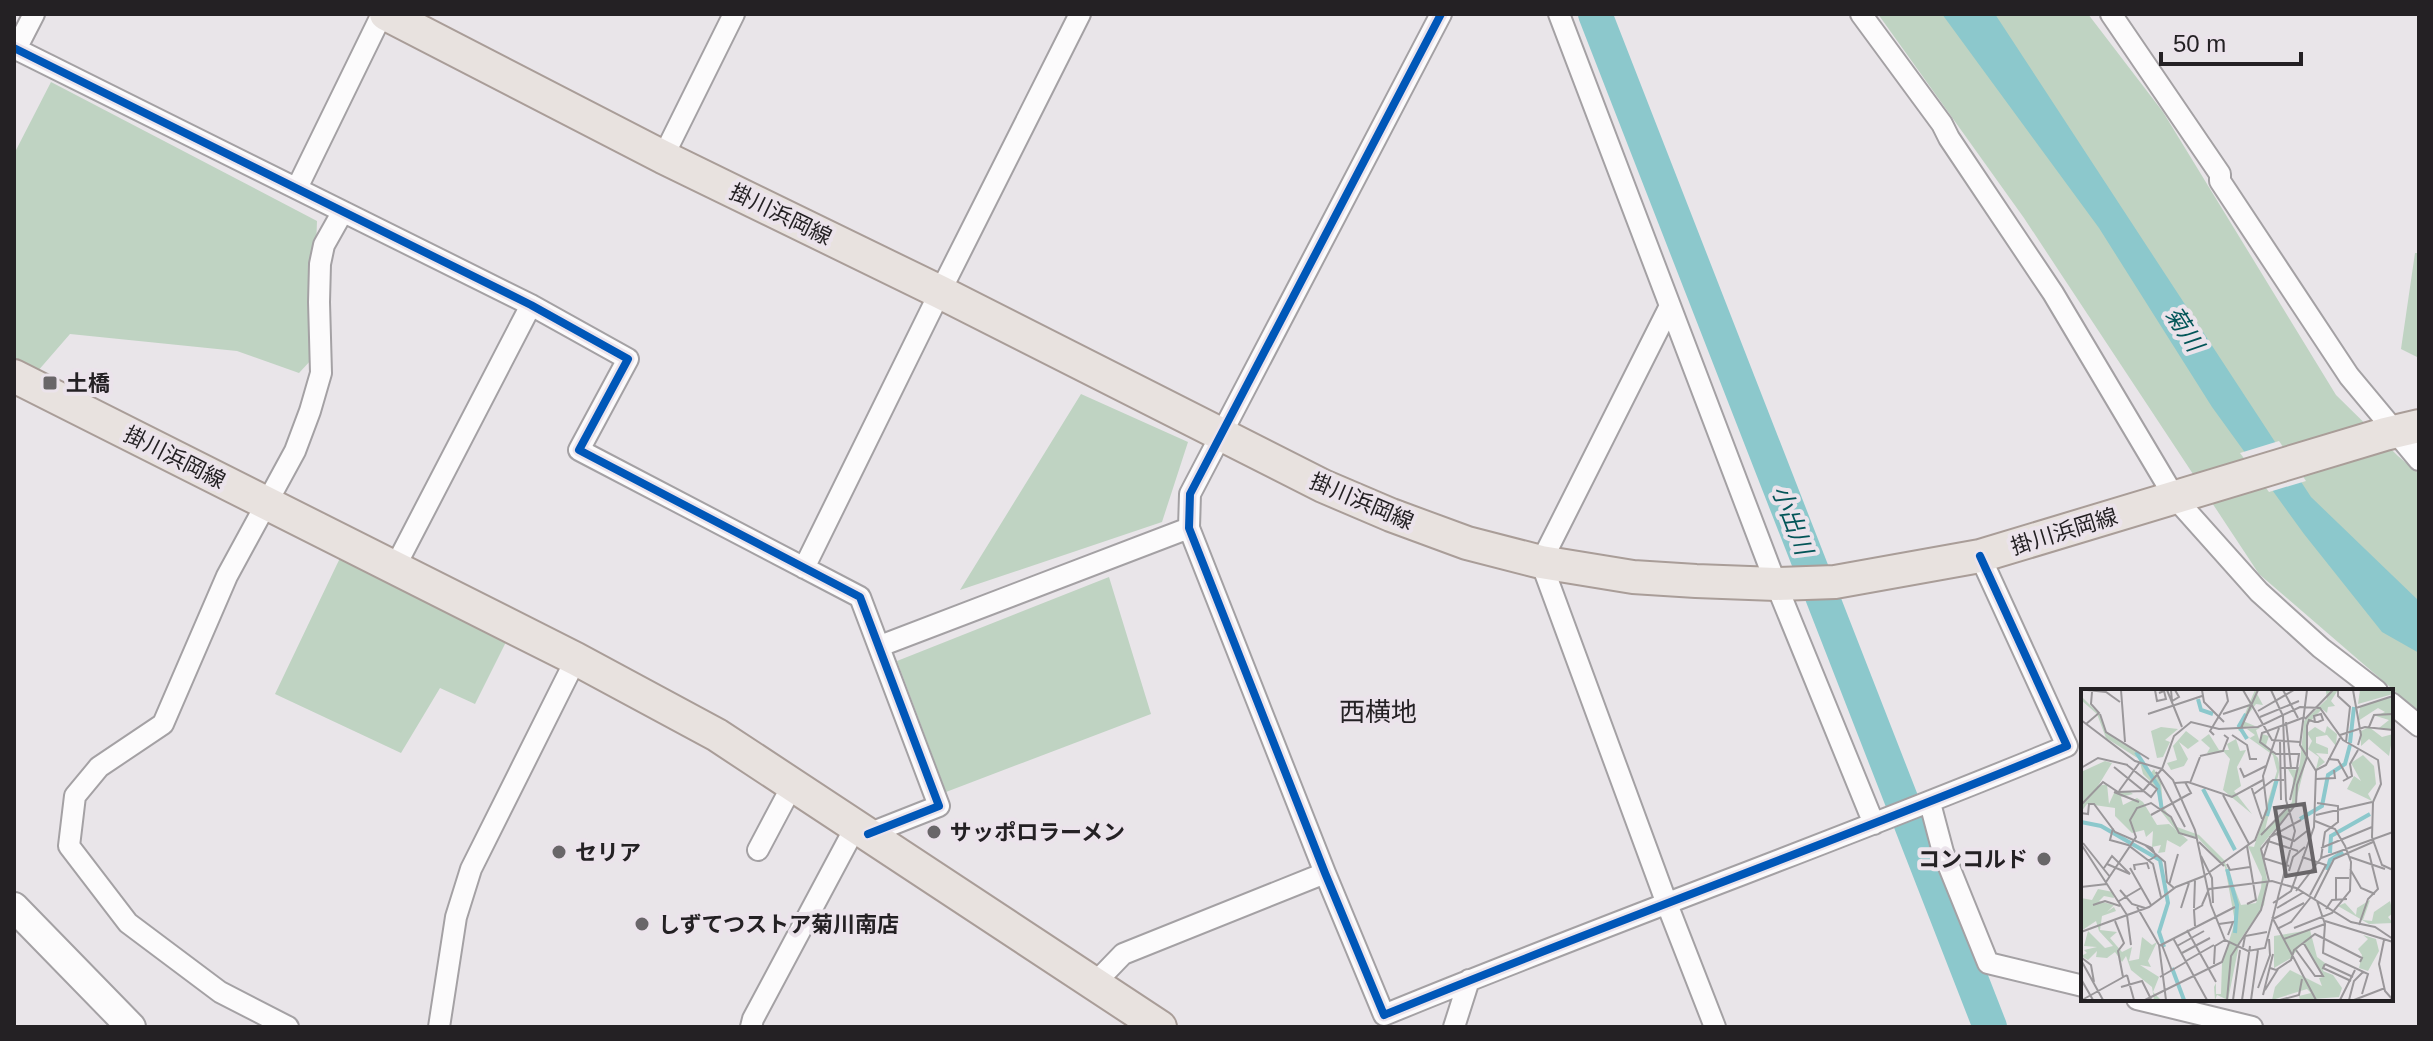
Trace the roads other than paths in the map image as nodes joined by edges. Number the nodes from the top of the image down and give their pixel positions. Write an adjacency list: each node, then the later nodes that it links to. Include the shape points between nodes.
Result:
1 (34, 14): 9 (street)
2 (384, 14): 10 (main road, 掛川浜岡線); 11 (street)
3 (734, 14): 10 (street)
4 (1080, 14): 13 (street)
5 (1441, 14): 18 (street)
6 (1559, 14): 15 (street)
7 (1861, 14): 20 (street, via 1942,124 2053,293)
8 (2111, 14): 17 (street, via 2349,376)
9 (15, 49): 11 (street)
10 (663, 157): 13 (main road, 掛川浜岡線)
11 (297, 188): 12 (street)
12 (342, 213): 14 (street); 21 (street, via 320,264 321,373 295,451)
13 (940, 292): 18 (main road, 掛川浜岡線); 26 (street)
14 (531, 305): 25 (street); 26 (street, via 628,359 579,450)
15 (1670, 306): 24 (street); 27 (street)
16 (14, 376): 21 (main road, 掛川浜岡線)
17 (2399, 431): 19 (street); 20 (main road, 掛川浜岡線)
18 (1220, 434): 22 (street, via 1190,494); 24 (main road, 掛川浜岡線, via 1391,515)
19 (2419, 460)
20 (2175, 498): 23 (main road, 掛川浜岡線); 30 (street, via 2259,592)
21 (266, 504): 25 (main road, 掛川浜岡線); 46 (street, via 227,576 163,724 99,767 75,796 69,846 128,923 220,992)
22 (1189, 528): 28 (street); 38 (street)
23 (1980, 556): 27 (main road, 掛川浜岡線, via 1835,582); 34 (street, via 2067,746)
24 (1541, 562): 27 (main road, 掛川浜岡線, via 1633,577); 39 (street)
25 (395, 567): 29 (main road, 掛川浜岡線)
26 (804, 568): 28 (street, via 860,597)
27 (1782, 584): 35 (street)
28 (880, 646): 36 (street, via 939,806)
29 (576, 659): 33 (main road, 掛川浜岡線, via 717,735); 47 (street, via 471,869 456,917)
30 (2374, 689)
31 (2393, 705): 32 (street)
32 (2419, 726)
33 (793, 784): 36 (main road, 掛川浜岡線); 37 (street)
34 (1930, 803): 35 (street); 43 (street, via 1943,852 1988,963)
35 (1874, 824): 39 (street)
36 (862, 830): 42 (main road, 掛川浜岡線); 48 (street)
37 (758, 850)
38 (1325, 873): 41 (street, via 1384,1015); 42 (street, via 1123,954)
39 (1667, 904): 41 (street); 51 (street)
40 (14, 907): 45 (street)
41 (1469, 980): 50 (street)
42 (1095, 983): 49 (main road, 掛川浜岡線)
43 (2081, 986)
44 (2145, 1001): 52 (street)
45 (131, 1027)
46 (288, 1027)
47 (439, 1027)
48 (751, 1027)
49 (1160, 1027)
50 (1454, 1027)
51 (1715, 1027)
52 (2252, 1027)

